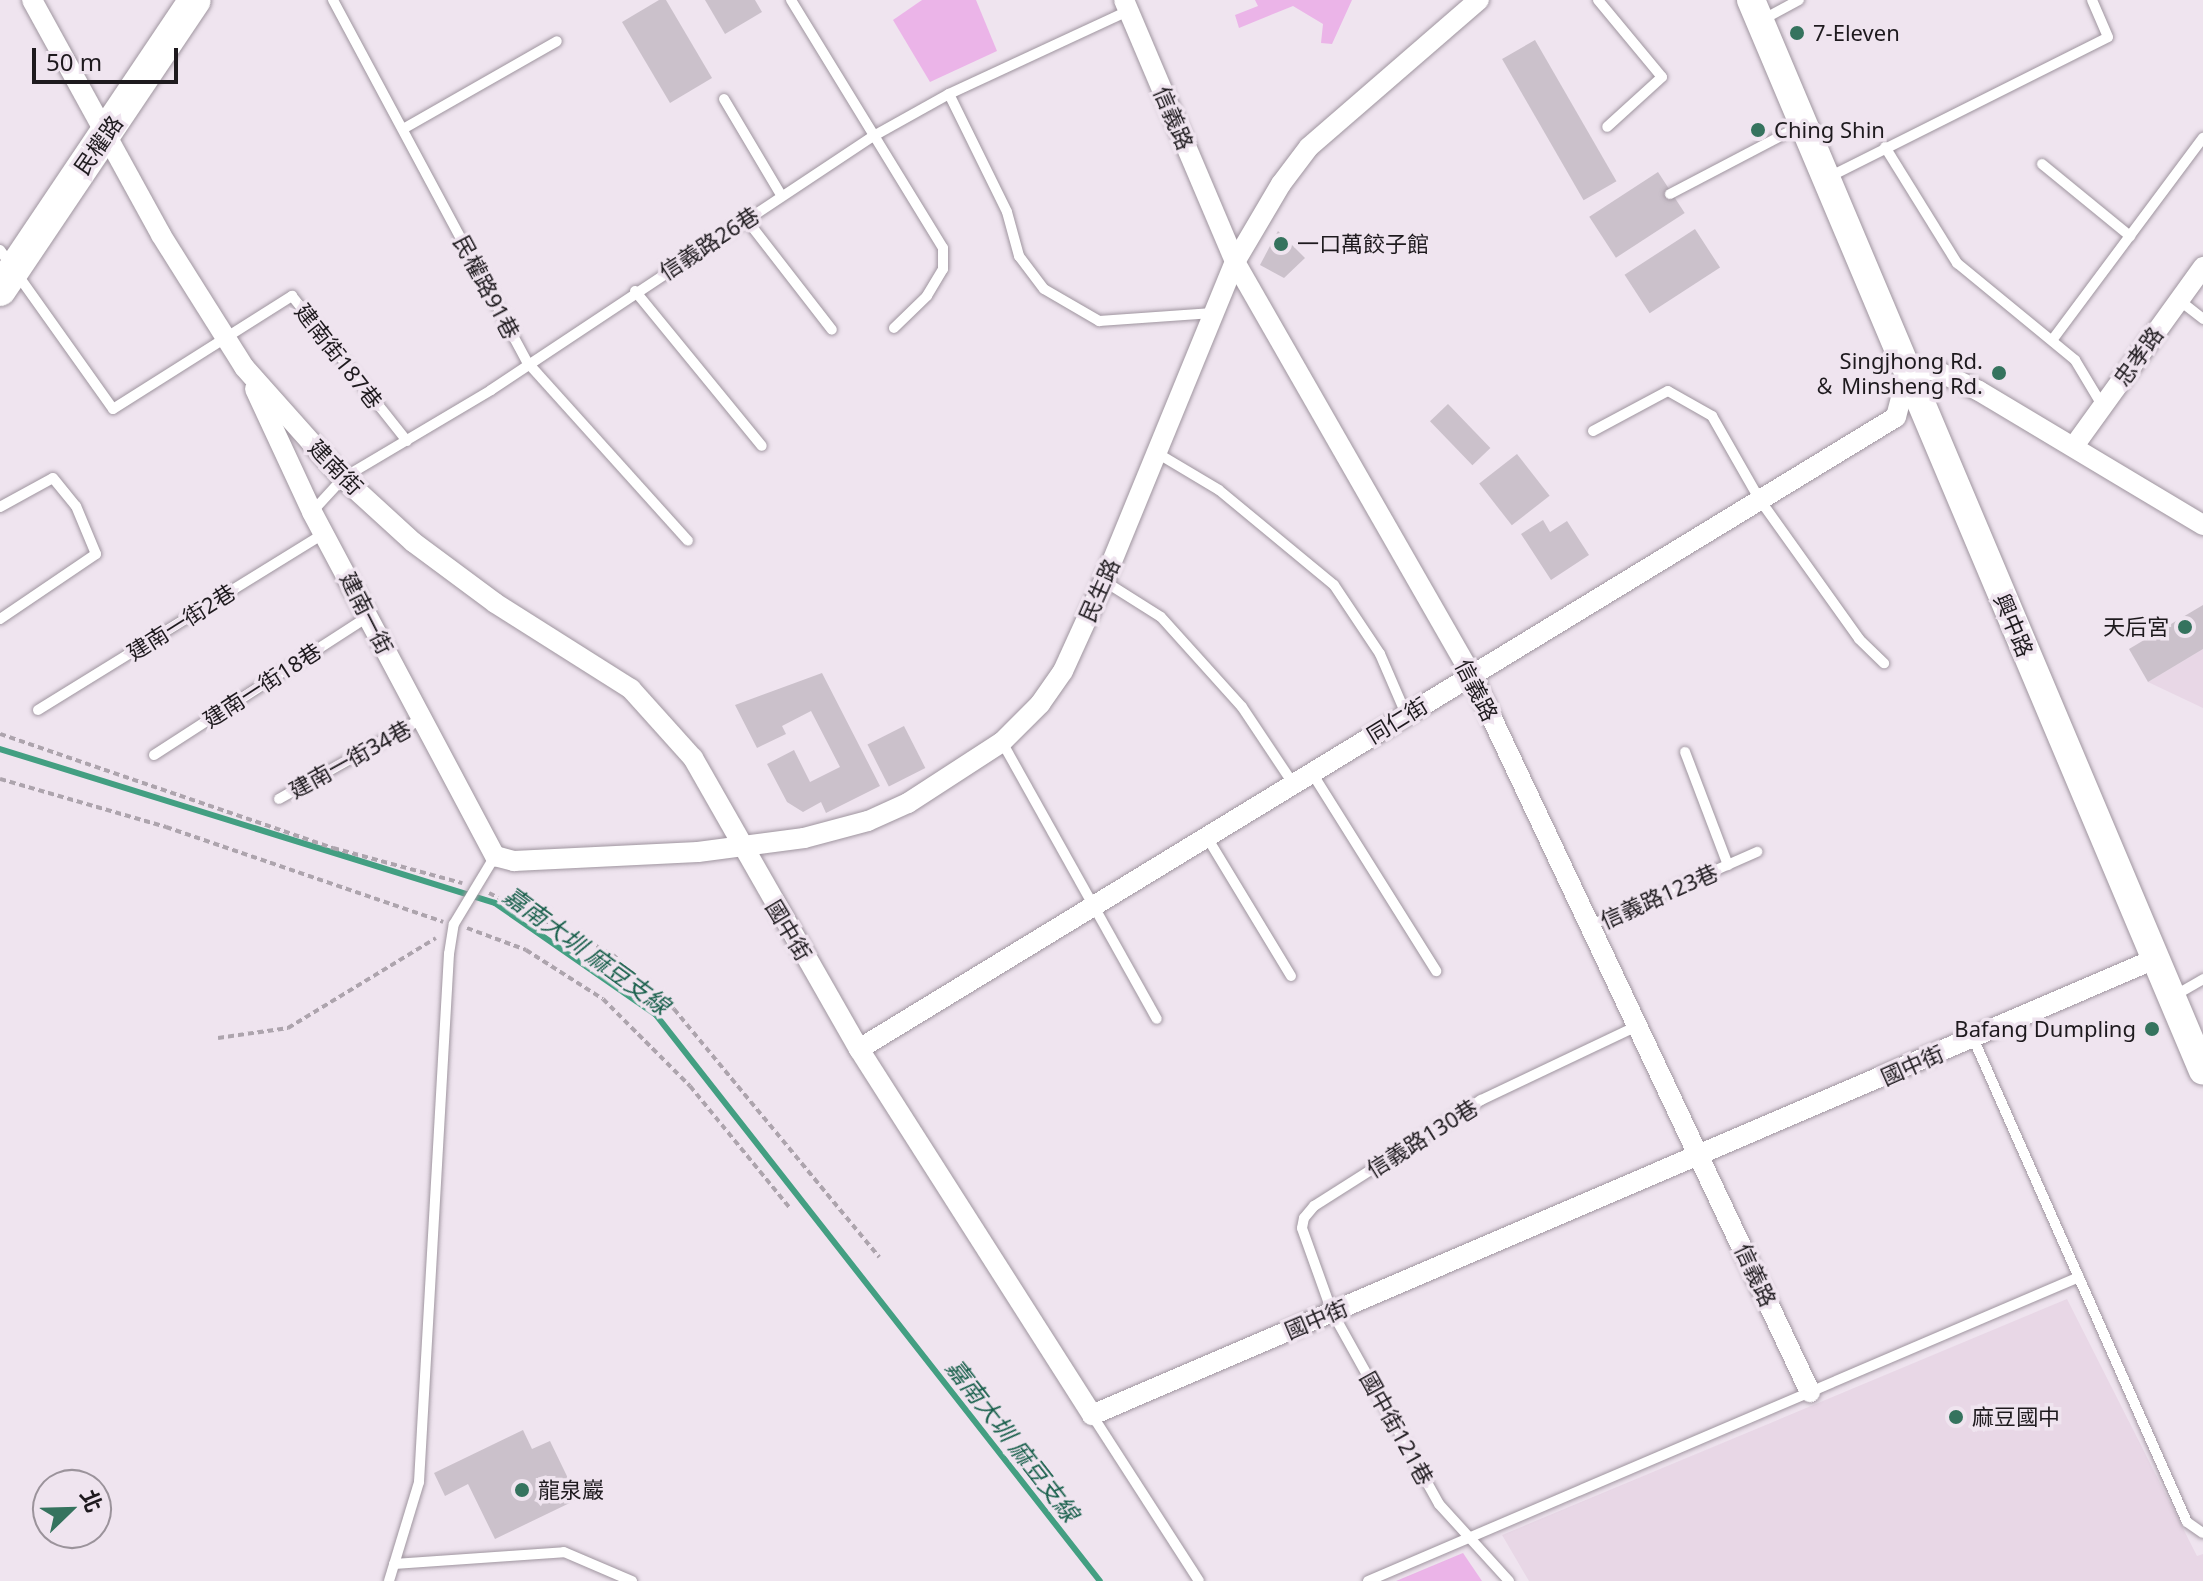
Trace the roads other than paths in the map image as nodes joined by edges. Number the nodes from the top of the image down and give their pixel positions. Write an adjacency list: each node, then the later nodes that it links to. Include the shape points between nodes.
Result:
1 (32, 0): 17 (street, 建南街)
2 (195, 0): 17 (main road, 民權路)
3 (333, 0): 16 (lane, 民權路91巷)
4 (791, 0): 18 (lane)
5 (1479, 0): 27 (street, 民生路, via 1309,147)
6 (1598, 0): 15 (lane, via 1662,77)
7 (1799, 0): 10 (lane)
8 (2092, 0): 20 (lane, via 2108,37)
9 (1126, 6): 12 (lane, 信義路26巷); 27 (street, 信義路)
10 (1756, 10): 14 (main road, 興中路)
11 (557, 41): 16 (lane)
12 (949, 94): 18 (lane, 信義路26巷); 32 (lane, via 1007,212 1019,256 1044,289 1099,321)
13 (724, 99): 24 (lane)
14 (1802, 125): 22 (main road, 興中路); 23 (lane)
15 (1607, 127)
16 (403, 129): 38 (lane, 民權路91巷)
17 (106, 135): 29 (main road, 民權路); 36 (street, 建南街)
18 (872, 137): 24 (lane, 信義路26巷); 34 (lane, via 943,248 943,269 927,296)
19 (2203, 138): 26 (lane)
20 (1885, 147): 22 (lane); 37 (lane, via 1957,263)
21 (2042, 164): 26 (lane)
22 (1825, 179): 40 (main road, 興中路)
23 (1670, 194)
24 (781, 195): 25 (lane, 信義路26巷)
25 (746, 219): 30 (lane, 信義路26巷); 35 (lane)
26 (2130, 236): 37 (lane)
27 (1235, 262): 32 (street, 民生路); 58 (street, 信義路)
28 (2203, 267): 31 (street, 忠孝路)
29 (5, 269): 36 (lane, via 113,409)
30 (635, 291): 38 (lane, 信義路26巷); 44 (lane)
31 (2179, 300): 33 (lane); 41 (street, 忠孝路)
32 (1215, 313): 46 (street, 民生路)
33 (2203, 319)
34 (894, 328)
35 (832, 330)
36 (224, 337): 39 (street, 建南街); 43 (lane, 建南街187巷, via 292,296)
37 (2053, 339): 41 (lane, via 2075,360)
38 (528, 363): 43 (lane, 信義路26巷); 53 (lane, 民權路91巷)
39 (244, 367): 47 (street, 建南街); 50 (street, 建南一街)
40 (1908, 371): 45 (street, via 1935,370); 48 (street, 同仁街, via 1896,417); 75 (main road, 興中路)
41 (2102, 405): 45 (street, 忠孝路)
42 (1593, 431): 48 (lane, via 1668,391 1712,416)
43 (407, 441): 47 (lane, 信義路26巷)
44 (762, 446)
45 (2074, 446): 51 (street)
46 (1157, 453): 54 (street, 民生路); 60 (lane, via 1219,490 1334,585 1380,654)
47 (343, 478): 50 (lane, 信義路26巷); 69 (street, 建南街, via 446,569 631,689 693,758)
48 (1760, 500): 57 (lane, via 1859,639); 58 (street, 同仁街)
49 (0, 507): 56 (lane, via 53,478 76,506 96,554)
50 (312, 512): 52 (street, 建南一街)
51 (2203, 525)
52 (325, 533): 55 (street, 建南一街); 59 (lane, 建南一街2巷)
53 (688, 541)
54 (1104, 581): 62 (street, 民生路, via 1063,671 1026,721); 66 (lane, via 1161,617 1242,707)
55 (369, 616): 61 (street, 建南一街); 64 (lane, 建南一街18巷)
56 (0, 619)
57 (1884, 663)
58 (1472, 676): 60 (street, 同仁街); 74 (street, 信義路)
59 (38, 710)
60 (1406, 714): 65 (street, 同仁街)
61 (421, 719): 67 (lane, 建南一街34巷); 71 (street, 建南一街)
62 (1002, 742): 69 (street, 民生路, via 908,803 868,821 804,838); 73 (lane)
63 (1685, 752): 72 (lane, 信義路123巷)
64 (154, 755)
65 (1311, 771): 66 (street, 同仁街); 76 (lane)
66 (1292, 782): 68 (street, 同仁街)
67 (279, 799)
68 (1205, 834): 73 (street, 同仁街); 77 (lane)
69 (738, 844): 71 (street, 民生路, via 514,861); 83 (street, 國中街)
70 (1757, 852): 72 (lane, 信義路123巷)
71 (495, 856): 92 (lane, via 472,886 454,924 419,1482)
72 (1728, 865): 74 (lane, 信義路123巷)
73 (1092, 904): 80 (lane); 83 (street, 同仁街)
74 (1589, 926): 81 (street, 信義路)
75 (2157, 958): 79 (main road, 興中路); 82 (street, 國中街)
76 (1436, 971)
77 (1291, 976)
78 (2203, 979): 79 (lane)
79 (2173, 996): 84 (main road, 興中路)
80 (1157, 1019)
81 (1637, 1026): 85 (street, 信義路); 87 (lane, 信義路130巷, via 1481,1100 1314,1206 1302,1228)
82 (1973, 1038): 85 (street, 國中街); 86 (lane)
83 (859, 1049): 89 (street, 國中街)
84 (2203, 1071)
85 (1701, 1157): 87 (street, 國中街); 88 (street, 信義路)
86 (2079, 1277): 88 (lane); 90 (lane, via 2187,1522)
87 (1332, 1312): 89 (street, 國中街); 91 (lane, 國中街121巷, via 1439,1504)
88 (1810, 1392): 91 (lane)
89 (1092, 1415): 95 (lane)
90 (2203, 1533)
91 (1471, 1536): 96 (lane); 97 (lane, 國中街121巷)
92 (394, 1564): 93 (lane); 94 (lane, via 564,1552)
93 (389, 1581)
94 (632, 1581)
95 (1199, 1581)
96 (1368, 1581)
97 (1509, 1581)

